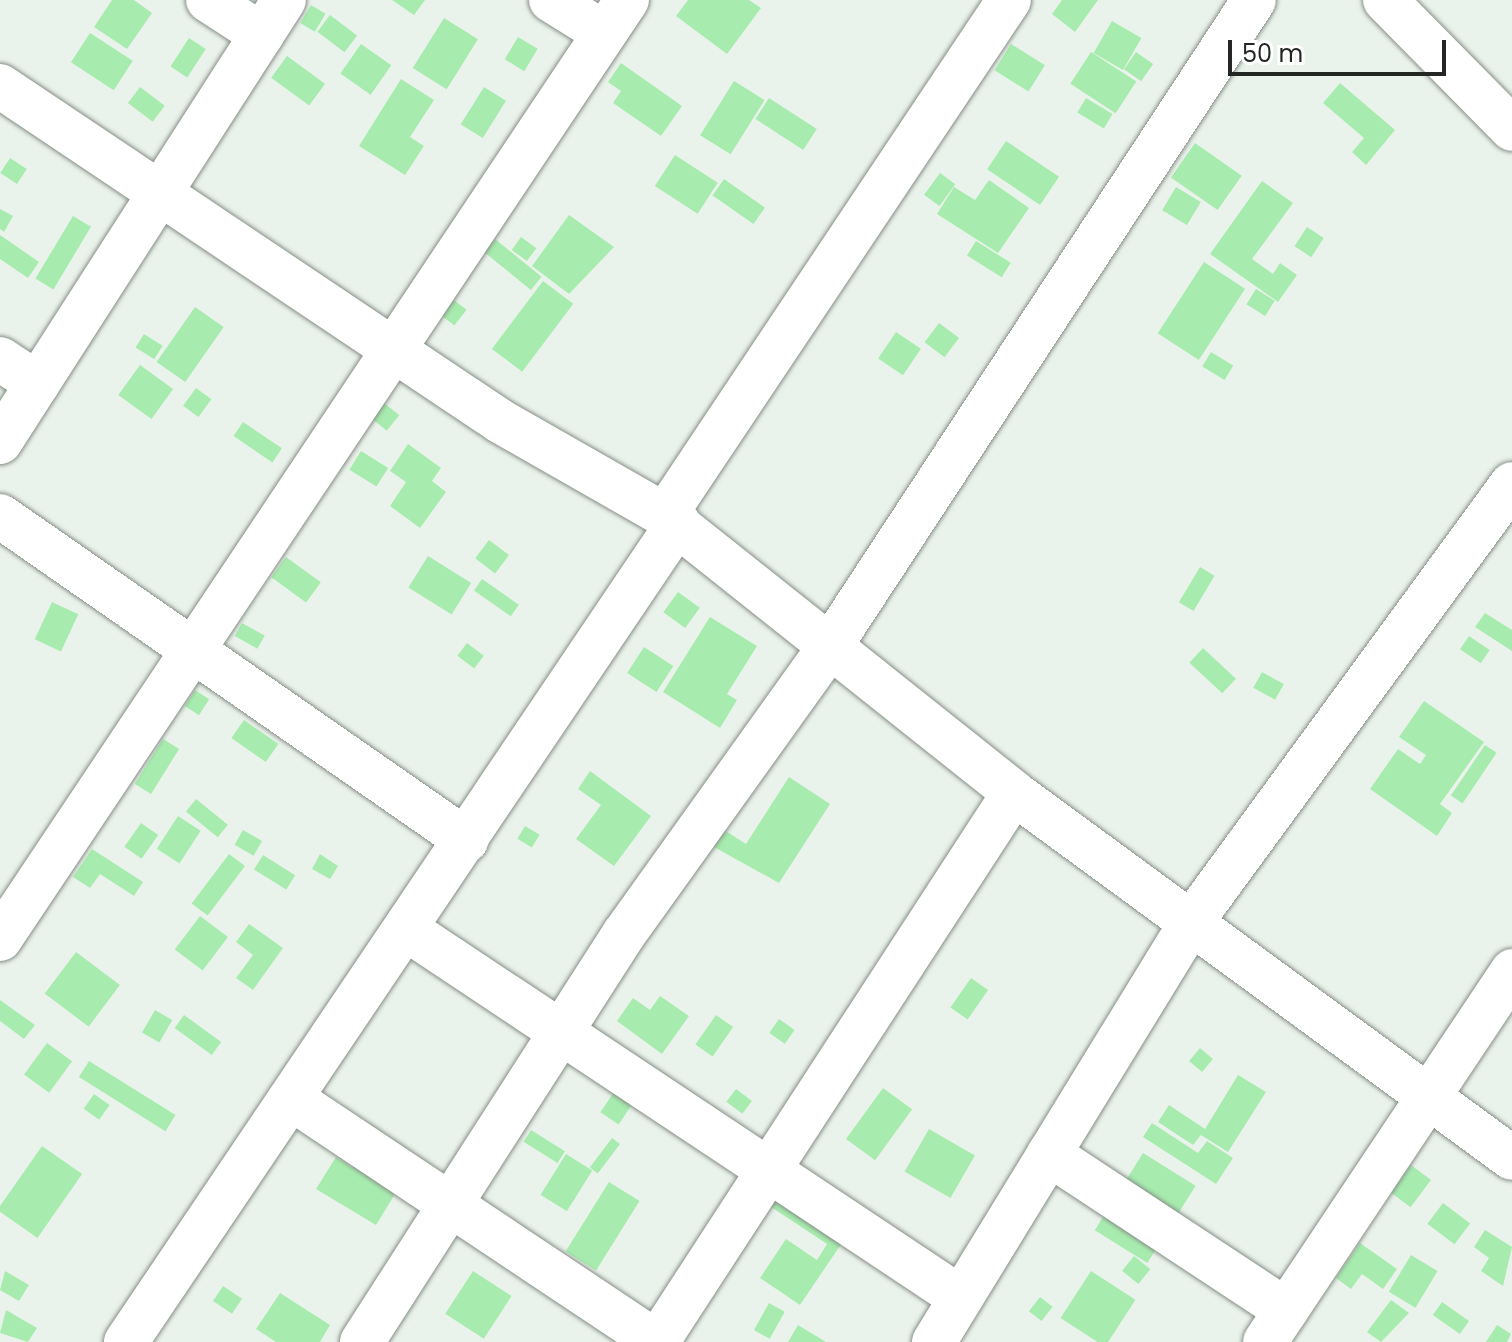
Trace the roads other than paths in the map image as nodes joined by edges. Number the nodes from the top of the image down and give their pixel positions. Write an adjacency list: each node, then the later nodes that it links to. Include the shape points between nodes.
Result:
1 (208, 0): 7 (street)
2 (551, 0): 6 (street)
3 (1009, 0): 17 (street)
4 (1254, 0): 18 (street)
5 (1385, 0): 9 (street)
6 (615, 16): 11 (street)
7 (273, 18): 10 (street)
8 (0, 86): 10 (street)
9 (1512, 129)
10 (164, 192): 11 (street); 13 (street)
11 (395, 351): 17 (street, via 500,421); 19 (street)
12 (0, 359): 13 (street)
13 (38, 384): 14 (street)
14 (0, 442)
15 (1512, 484): 22 (street)
16 (0, 516): 19 (street)
17 (672, 519): 18 (street); 21 (street)
18 (831, 645): 20 (street); 26 (street)
19 (193, 651): 21 (street); 24 (street)
20 (1014, 793): 22 (street); 31 (street)
21 (466, 840): 23 (street)
22 (1190, 924): 27 (street); 29 (street)
23 (406, 929): 26 (street); 28 (street)
24 (0, 939)
25 (1512, 971): 27 (street)
26 (562, 1030): 31 (street); 32 (street)
27 (1425, 1094): 30 (street); 34 (street)
28 (292, 1099): 32 (street); 35 (street)
29 (1049, 1154): 33 (street); 34 (street)
30 (1512, 1158)
31 (770, 1168): 33 (street); 37 (street)
32 (451, 1204): 36 (street); 37 (street)
33 (961, 1298): 38 (street)
34 (1276, 1326)
35 (126, 1342)
36 (362, 1342)
37 (657, 1342)
38 (934, 1342)

